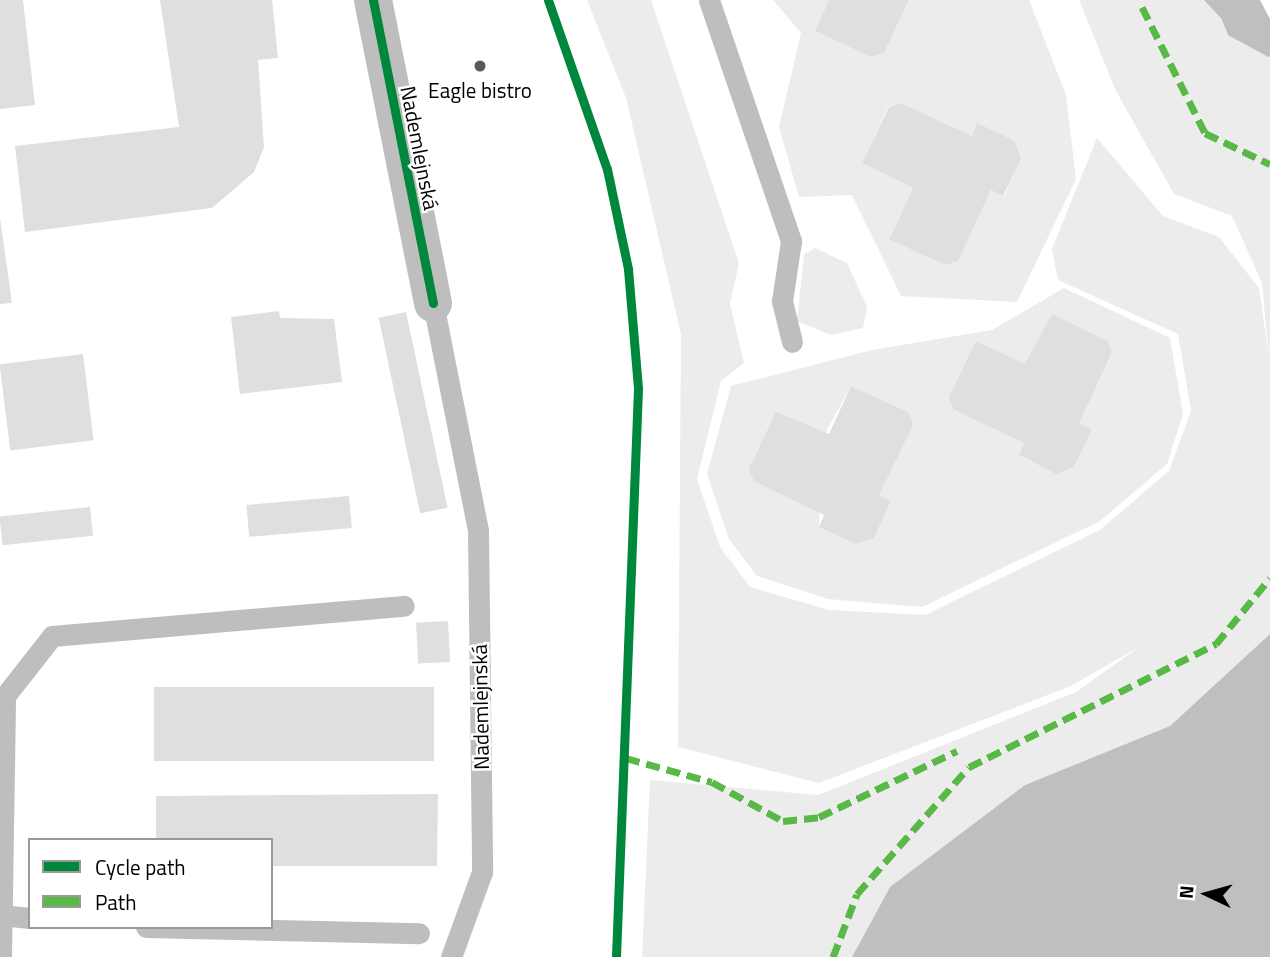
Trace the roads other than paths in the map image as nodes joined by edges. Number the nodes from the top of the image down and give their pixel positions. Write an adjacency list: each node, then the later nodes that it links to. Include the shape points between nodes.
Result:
1 (373, 0): 3 (street, Nademlejnská)
2 (709, 0): 4 (lane, via 791,241 782,301)
3 (433, 303): 11 (lane, Nademlejnská, via 478,531 482,872)
4 (792, 342)
5 (404, 606): 6 (lane, via 52,636 5,696)
6 (1, 915): 7 (lane); 10 (lane)
7 (28, 918)
8 (237, 929): 9 (lane)
9 (419, 933)
10 (1, 957)
11 (451, 957)

